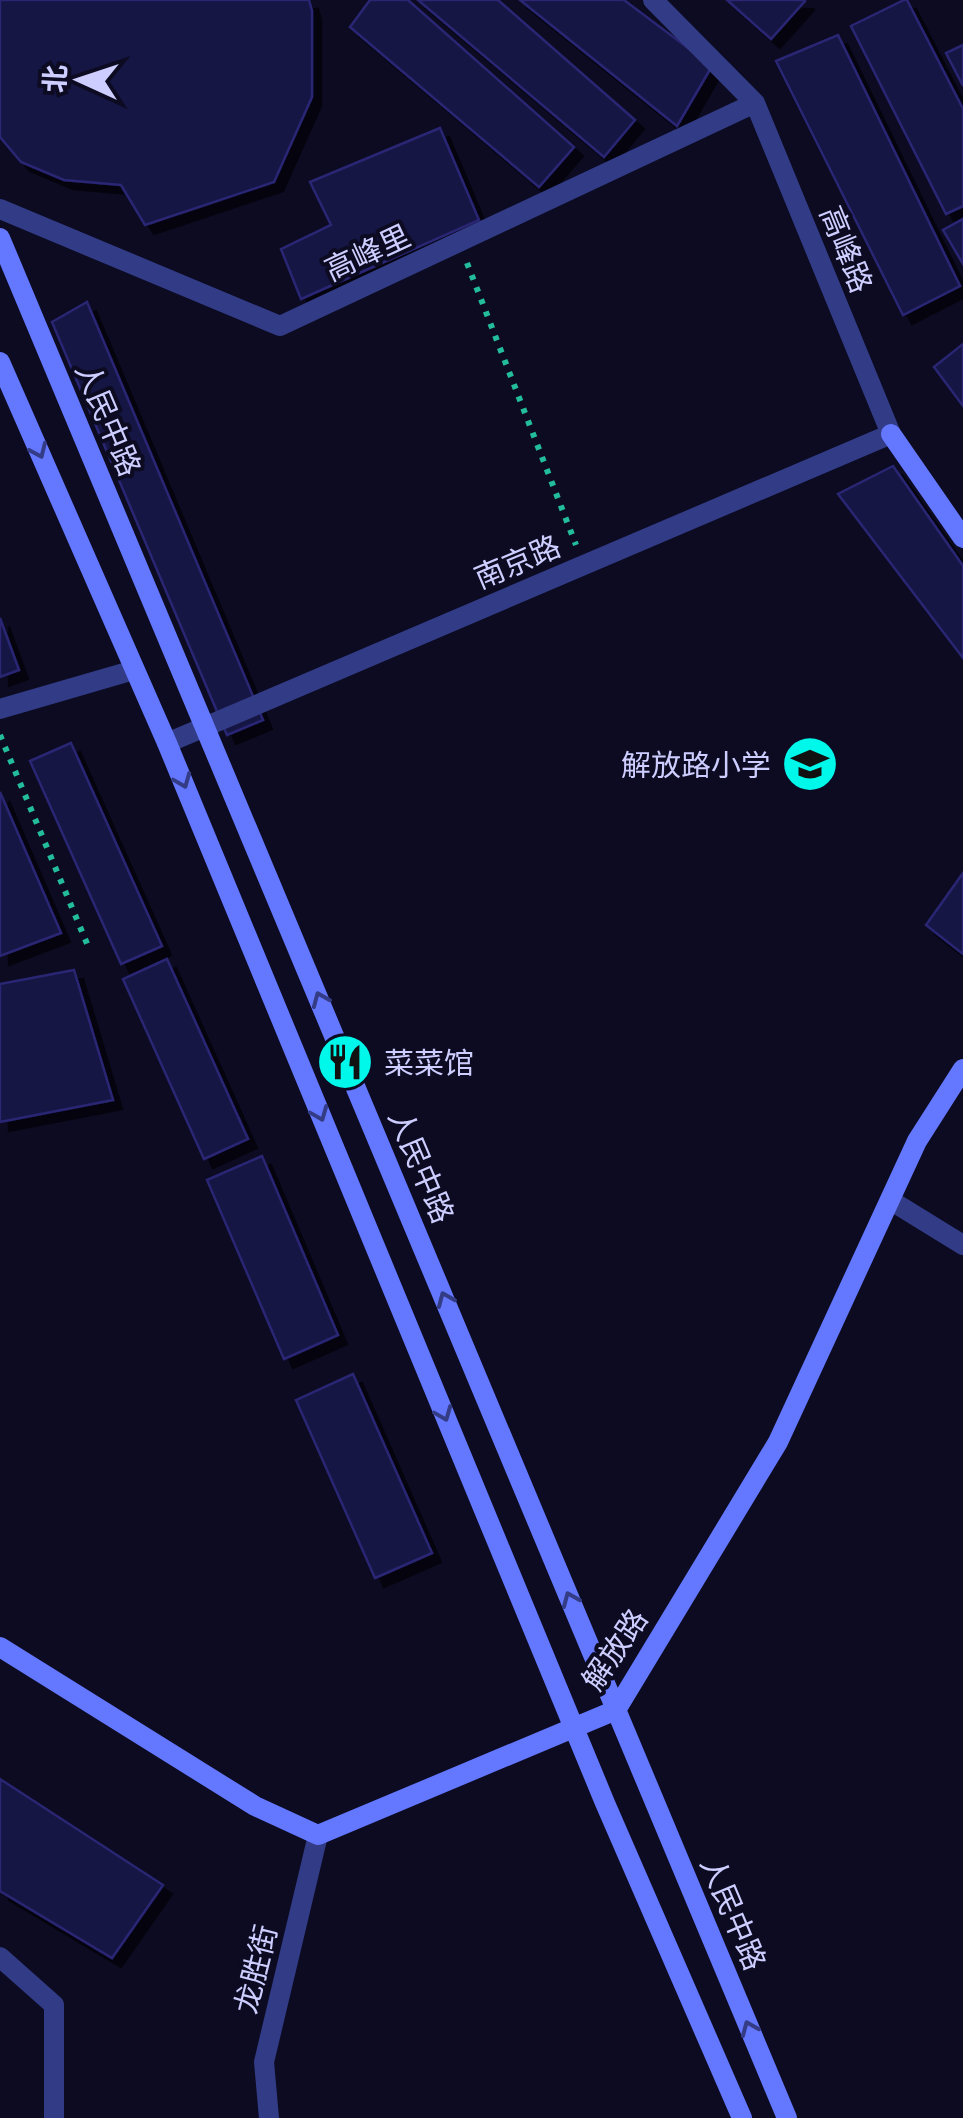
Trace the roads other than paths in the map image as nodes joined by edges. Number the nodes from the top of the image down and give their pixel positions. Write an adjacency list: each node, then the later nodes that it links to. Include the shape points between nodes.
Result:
1 (653, 0): 2 (street, 高峰路)
2 (755, 103): 3 (street, 高峰里, via 280,326); 6 (street, 高峰路)
3 (0, 209)
4 (0, 238): 10 (main road, 人民中路)
5 (0, 362): 8 (main road, one-way to 8)
6 (891, 434): 7 (main road, 高峰路); 10 (street, 南京路)
7 (963, 538)
8 (134, 670): 9 (street); 11 (main road)
9 (0, 709)
10 (206, 726): 11 (street, 南京路); 16 (main road, 人民中路, one-way to 10)
11 (167, 742): 17 (main road, one-way to 17)
12 (963, 1069): 13 (main road, 解放路, via 917,1141)
13 (890, 1200): 14 (street); 16 (main road, 解放路, via 778,1442)
14 (963, 1245)
15 (0, 1647): 18 (main road, via 255,1806)
16 (616, 1710): 17 (main road, 解放路); 23 (main road, 人民中路, one-way to 16)
17 (574, 1730): 18 (main road, 解放路); 22 (main road)
18 (318, 1835): 21 (street, 龙胜街, via 264,2062)
19 (0, 1957): 20 (street, via 54,2005)
20 (54, 2118)
21 (268, 2118)
22 (742, 2118)
23 (787, 2118)

